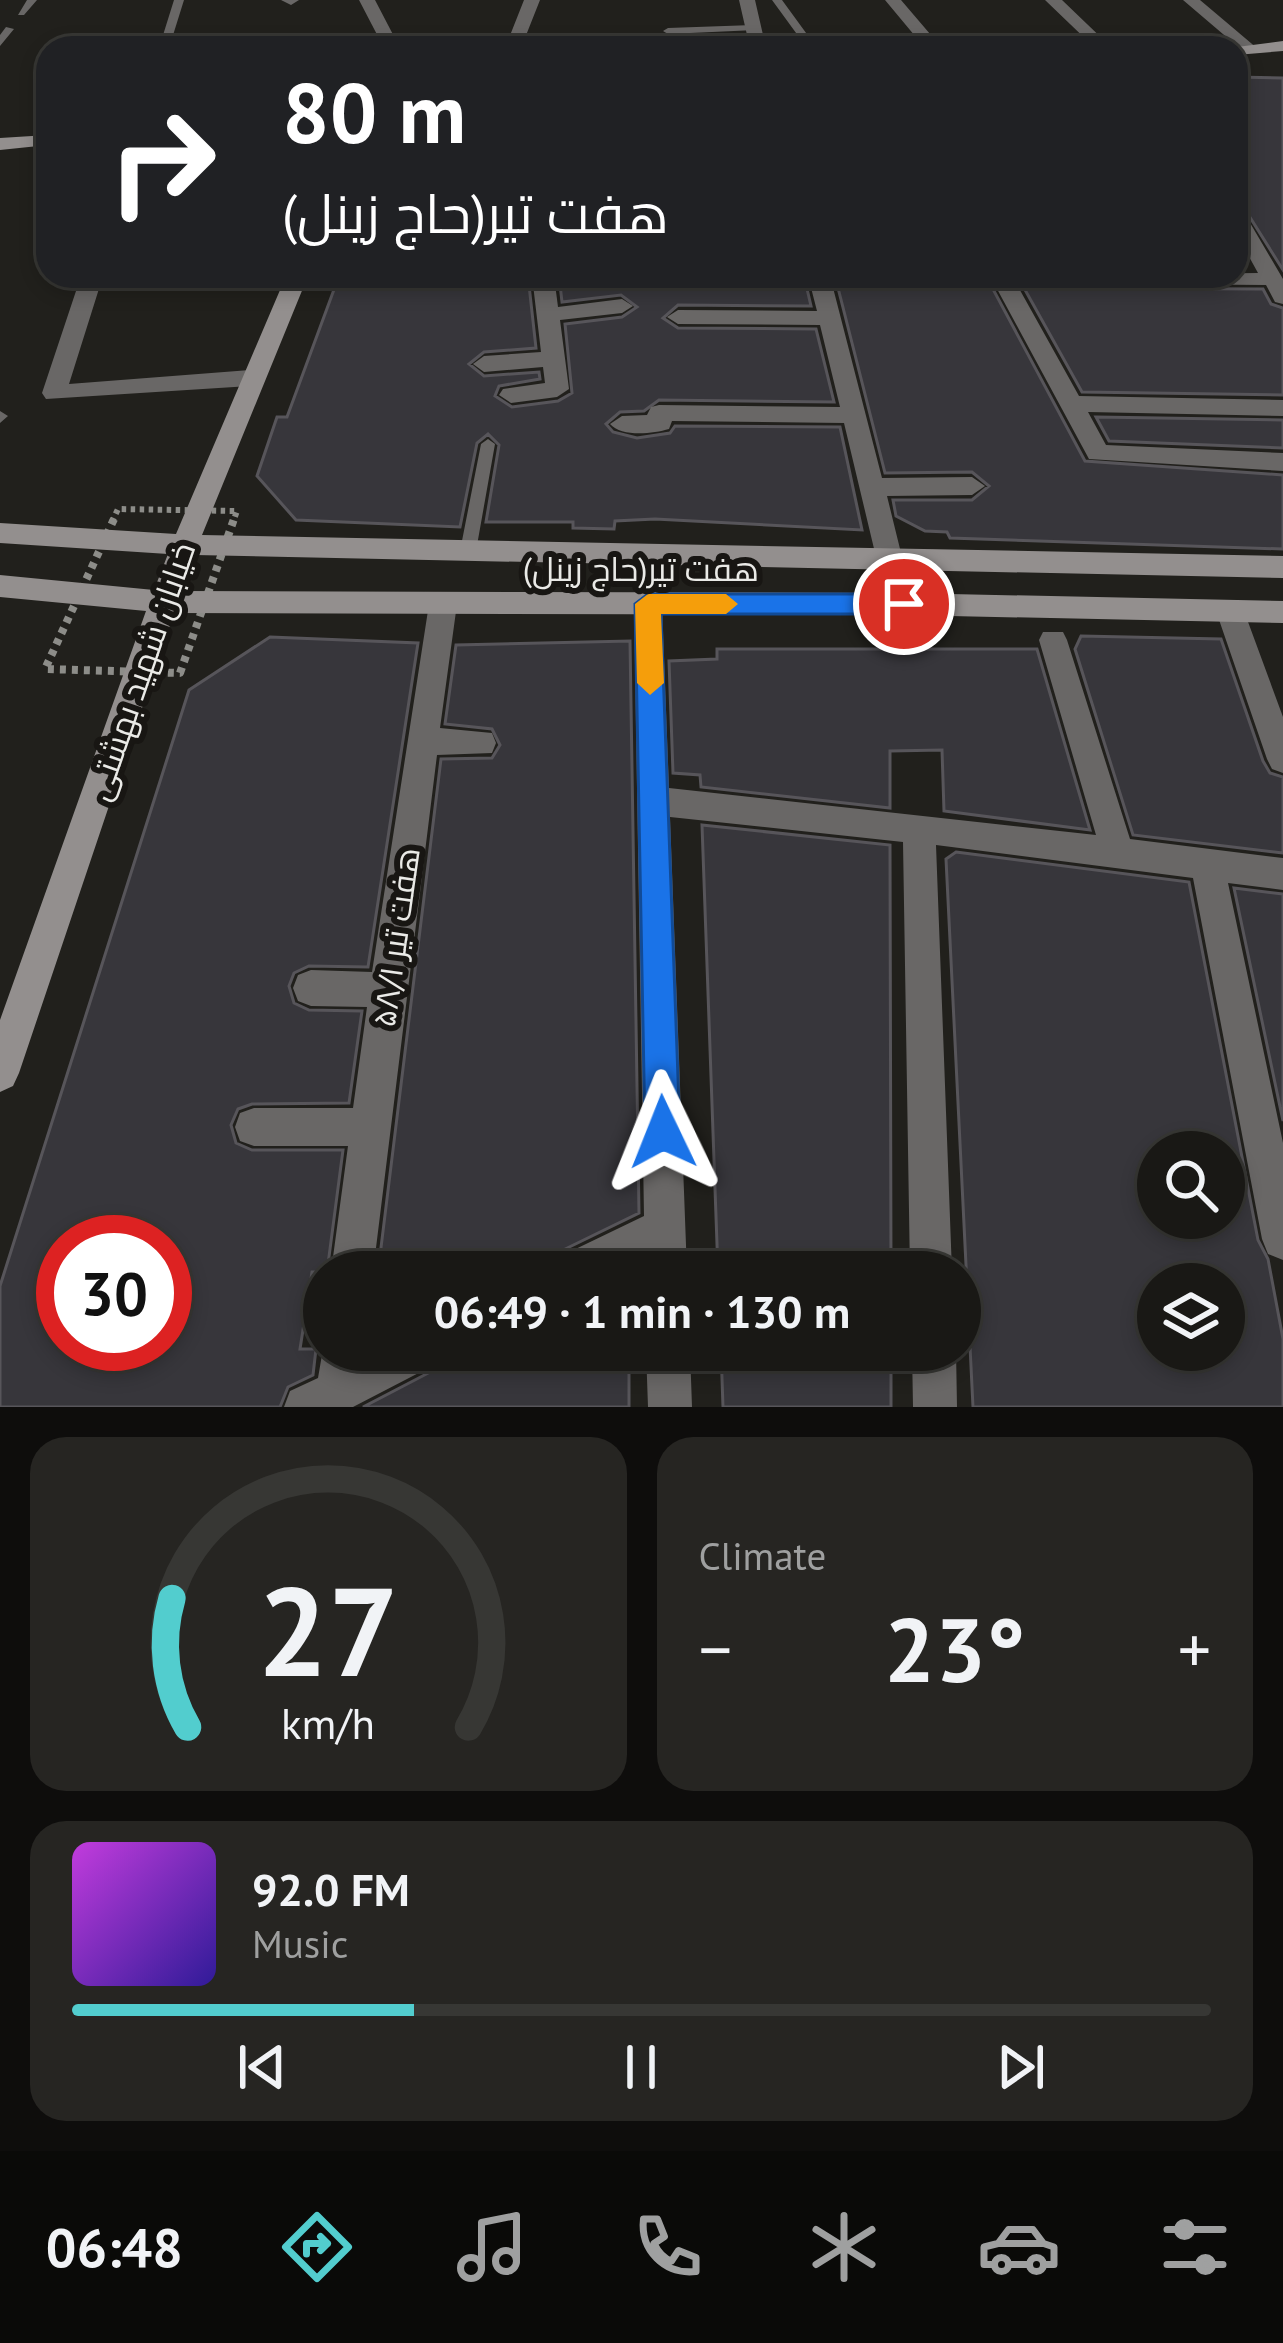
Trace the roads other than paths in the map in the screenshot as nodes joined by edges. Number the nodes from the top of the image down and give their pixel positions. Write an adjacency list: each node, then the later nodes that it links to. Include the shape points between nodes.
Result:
1 (32, 0): 10 (lane)
2 (179, 0): 15 (lane)
3 (367, 0): 14 (street)
4 (532, 0): 16 (street)
5 (747, 0): 11 (street)
6 (777, 0): 18 (lane)
7 (893, 0): 19 (street)
8 (1053, 0): 20 (street)
9 (1191, 0): 21 (street)
10 (21, 13)
11 (753, 28): 13 (lane); 17 (street)
12 (9, 29): 22 (lane)
13 (668, 31)
14 (389, 32)
15 (168, 36)
16 (518, 36)
17 (755, 36)
18 (803, 36)
19 (924, 36)
20 (1091, 36)
21 (1229, 36)
22 (0, 43)
23 (1283, 46): 24 (main road)
24 (1248, 49)
25 (36, 141): 26 (main road)
26 (0, 144)
27 (1248, 237): 34 (street)
28 (1248, 287): 34 (street)
29 (88, 288): 41 (street, via 54,393)
30 (291, 288): 41 (main road, خیابان شهید بهشتی)
31 (545, 288): 36 (street)
32 (822, 288): 38 (street)
33 (1007, 288): 43 (street)
34 (1278, 288)
35 (622, 306): 36 (street)
36 (548, 315): 39 (street)
37 (678, 317): 38 (street)
38 (830, 318): 45 (street)
39 (553, 359): 40 (street); 42 (street, via 557,389)
40 (484, 364)
41 (250, 378): 52 (main road, خیابان شهید بهشتی)
42 (511, 394)
43 (1073, 404): 44 (street); 48 (street, via 1098,453)
44 (1283, 408)
45 (852, 415): 46 (street, via 659,412 660,423); 50 (street)
46 (622, 424)
47 (488, 444): 53 (lane)
48 (1283, 462)
49 (972, 486): 50 (street)
50 (871, 487): 54 (street)
51 (0, 533): 52 (main road, هفت تیر(حاج زینل))
52 (184, 544): 53 (main road, هفت تیر(حاج زینل)); 57 (main road, خیابان شهید بهشتی)
53 (468, 551): 54 (main road, هفت تیر(حاج زینل))
54 (889, 557): 55 (main road, هفت تیر(حاج زینل))
55 (1283, 567)
56 (0, 586): 57 (main road, هفت تیر(حاج زینل))
57 (165, 602): 58 (main road, هفت تیر(حاج زینل)); 73 (main road, خیابان شهید بهشتی)
58 (443, 604): 59 (main road, هفت تیر(حاج زینل)); 63 (street, هفت تیر ۵۸/۱)
59 (648, 604): 60 (main road, هفت تیر(حاج زینل)); 66 (street)
60 (1230, 611): 61 (main road, هفت تیر(حاج زینل)); 65 (street)
61 (1283, 612)
62 (1053, 640): 68 (street)
63 (423, 741): 64 (street); 72 (street, هفت تیر ۵۸/۱)
64 (481, 743)
65 (1283, 759)
66 (653, 801): 67 (street); 76 (street)
67 (919, 828): 68 (street); 81 (street)
68 (1117, 851): 69 (street)
69 (1208, 865): 70 (street); 77 (street)
70 (1283, 874)
71 (310, 988): 72 (street)
72 (386, 990): 75 (street, هفت تیر ۵۸/۱)
73 (0, 1072)
74 (254, 1127): 75 (street)
75 (369, 1127): 78 (street, هفت تیر ۵۸/۱)
76 (665, 1226): 79 (street); 80 (street)
77 (1283, 1239)
78 (354, 1251)
79 (616, 1251)
80 (666, 1251)
81 (931, 1251)
82 (360, 1371): 85 (street)
83 (669, 1371): 86 (street)
84 (934, 1371): 87 (street)
85 (329, 1382)
86 (670, 1407)
87 (935, 1407)

